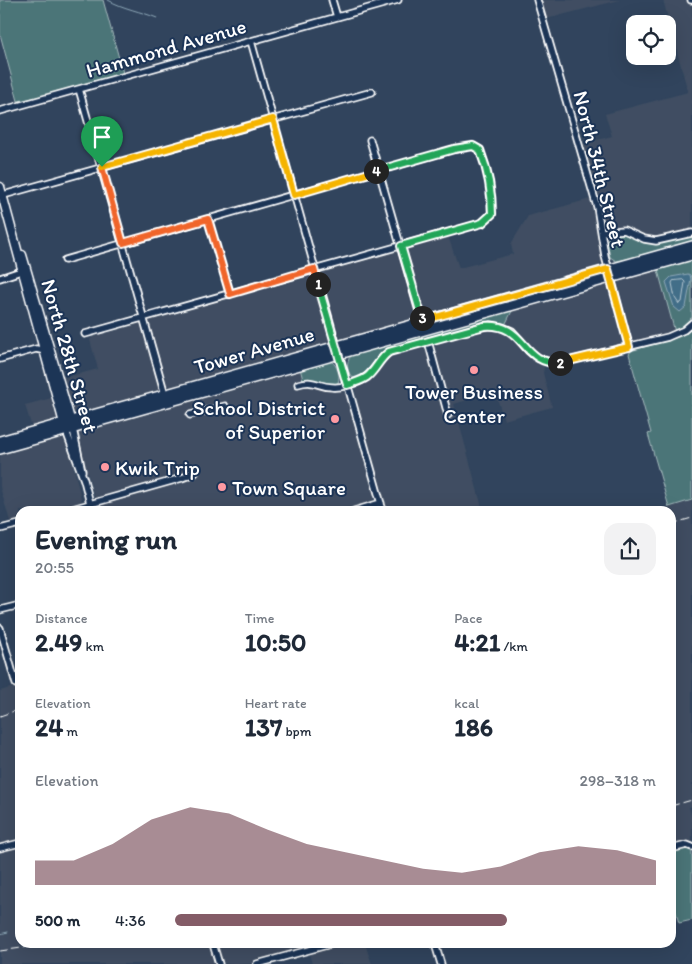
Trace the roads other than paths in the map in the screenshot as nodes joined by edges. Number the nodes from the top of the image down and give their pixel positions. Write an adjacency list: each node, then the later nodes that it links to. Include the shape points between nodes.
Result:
1 (332, 0): 4 (street)
2 (398, 0): 4 (street, Hammond Avenue)
3 (537, 0): 16 (street, North 34th Street)
4 (337, 17): 5 (street, Hammond Avenue)
5 (251, 40): 6 (street, Hammond Avenue); 9 (street)
6 (79, 89): 8 (street, Hammond Avenue); 11 (street)
7 (372, 92): 9 (street)
8 (0, 111)
9 (273, 119): 11 (street); 14 (street)
10 (370, 140): 12 (street)
11 (102, 167): 13 (street); 18 (street)
12 (380, 170): 14 (street); 19 (street); 19 (street, via 473,146 480,150 483,158 492,196 492,214 482,223)
13 (1, 192): 23 (main road, North 28th Street)
14 (294, 195): 15 (street); 24 (street)
15 (208, 219): 18 (street); 27 (street)
16 (602, 232): 17 (street, via 624,230 656,241); 25 (street, North 34th Street)
17 (692, 233)
18 (123, 243): 22 (street); 28 (street)
19 (401, 246): 24 (street); 30 (street)
20 (692, 246): 25 (main road, Tower Avenue)
21 (692, 255): 25 (main road, Tower Avenue)
22 (65, 260)
23 (24, 268): 26 (street); 34 (main road, North 28th Street); 37 (main road, North 28th Street)
24 (314, 269): 27 (street); 35 (street)
25 (610, 274): 30 (main road, Tower Avenue); 33 (street, North 34th Street)
26 (0, 278)
27 (230, 294): 28 (street)
28 (144, 318): 31 (street); 40 (street)
29 (692, 322): 33 (street, via 678,334)
30 (424, 325): 35 (main road, Tower Avenue)
31 (86, 334)
32 (428, 341): 33 (street, via 491,325 512,331 529,351 551,363); 39 (street, via 389,352 367,377); 43 (street)
33 (629, 347)
34 (43, 349): 36 (street); 37 (street); 44 (main road, North 28th Street)
35 (337, 350): 39 (street); 40 (main road, Tower Avenue)
36 (0, 359)
37 (58, 378): 44 (main road, North 28th Street)
38 (298, 384): 39 (street, via 312,382 332,388)
39 (347, 385): 48 (street)
40 (166, 398): 44 (main road, Tower Avenue)
41 (224, 406): 42 (street)
42 (190, 415)
43 (448, 415)
44 (68, 426): 45 (main road, Tower Avenue); 46 (main road, Tower Avenue); 49 (street, North 28th Street)
45 (0, 441)
46 (0, 449)
47 (195, 473): 49 (street)
48 (381, 503): 51 (street); 52 (street)
49 (90, 504): 50 (street)
50 (83, 506)
51 (371, 506)
52 (382, 506)
53 (15, 525): 54 (street)
54 (0, 529)
55 (15, 606): 56 (street)
56 (0, 610)
57 (0, 628): 58 (street)
58 (15, 680)
59 (15, 844): 61 (street)
60 (692, 847): 62 (street)
61 (0, 848)
62 (676, 848)
63 (214, 948): 66 (street)
64 (316, 948): 67 (street)
65 (436, 948): 68 (street)
66 (219, 964)
67 (257, 964)
68 (440, 964)

